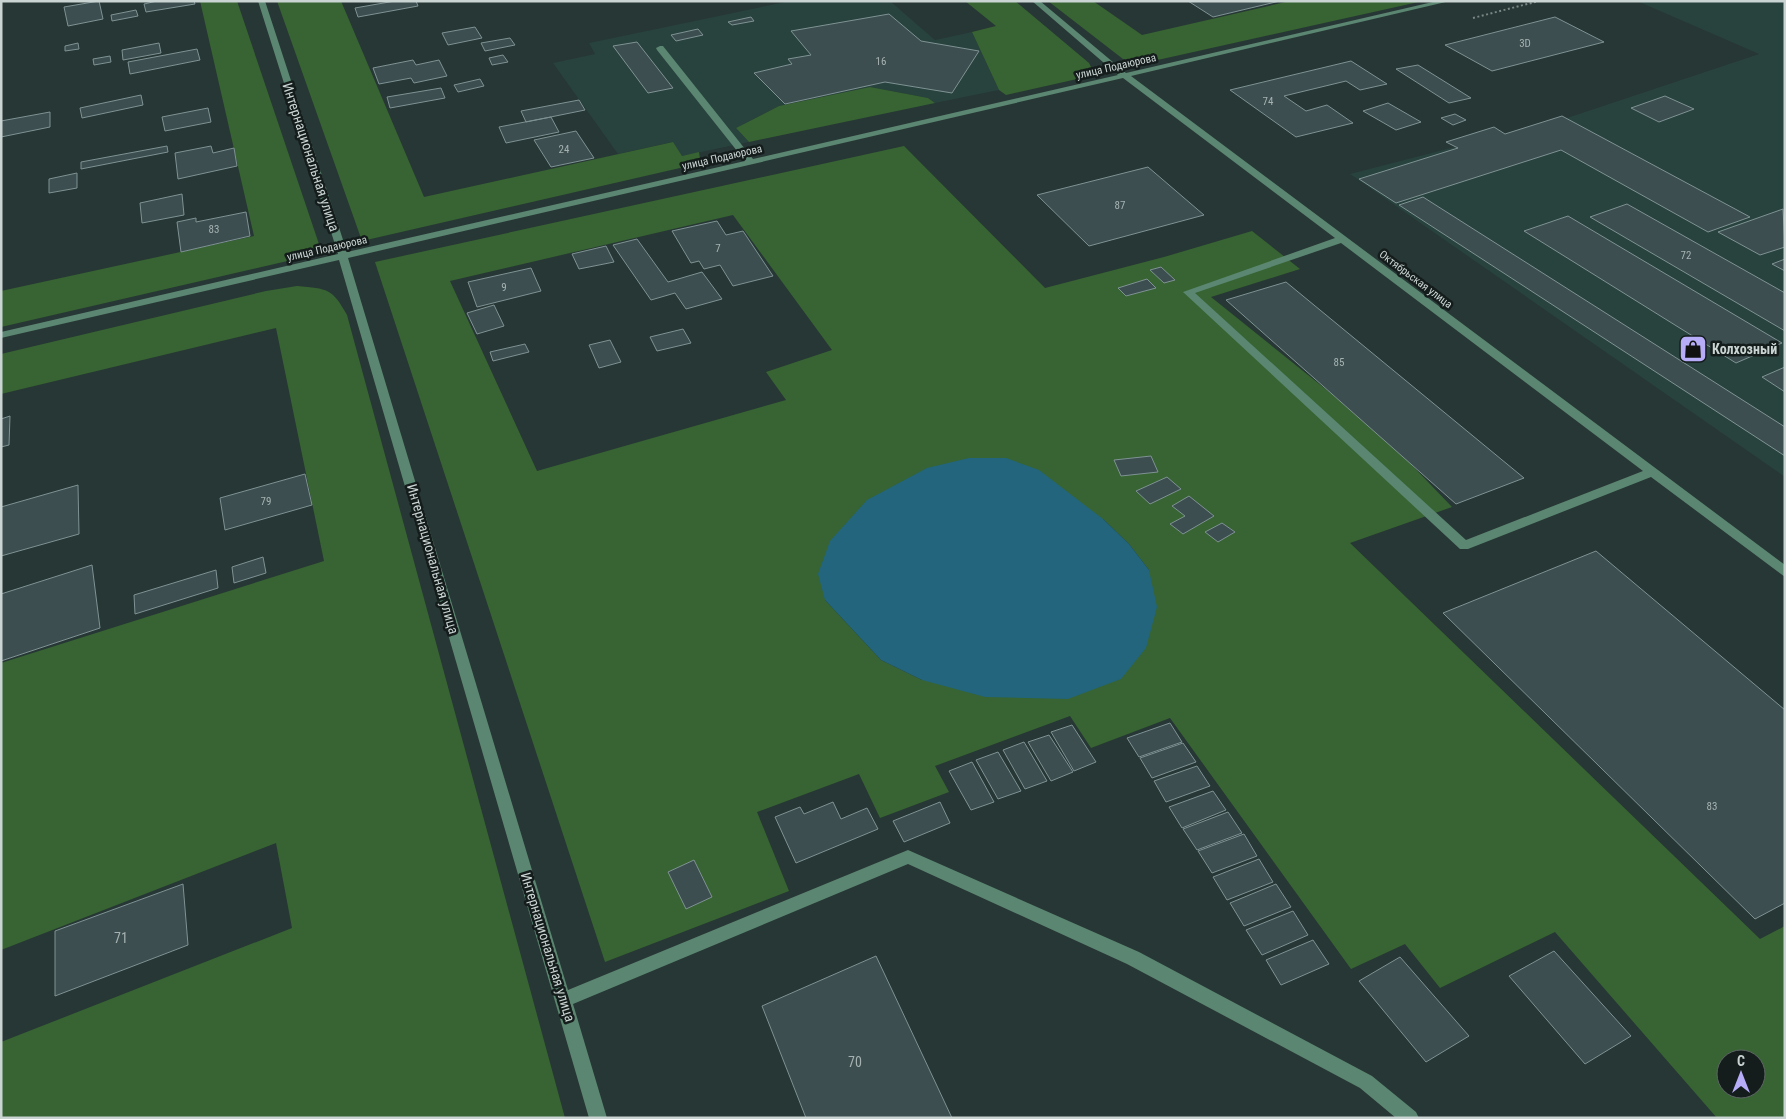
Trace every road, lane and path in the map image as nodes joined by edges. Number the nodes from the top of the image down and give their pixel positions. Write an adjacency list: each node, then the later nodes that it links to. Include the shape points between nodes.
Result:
1 (261, 1): 10 (street, Интернациональная улица)
2 (1035, 1): 7 (street, Октябрьская улица)
3 (1447, 1): 7 (street, улица Подаюрова)
4 (1539, 1): 5 (path)
5 (1473, 18)
6 (660, 48): 8 (street)
7 (1125, 76): 8 (street, улица Подаюрова); 9 (street, Октябрьская улица)
8 (750, 161): 10 (street, улица Подаюрова)
9 (1342, 239): 12 (street, Октябрьская улица); 12 (street, via 1188,292 1464,546)
10 (343, 256): 11 (street, улица Подаюрова); 14 (street, Интернациональная улица)
11 (1, 335)
12 (1652, 472): 13 (street, Октябрьская улица)
13 (1785, 572)
14 (563, 1000): 15 (street, Интернациональная улица); 16 (street, via 908,857 1133,958 1366,1082)
15 (598, 1118)
16 (1410, 1118)

